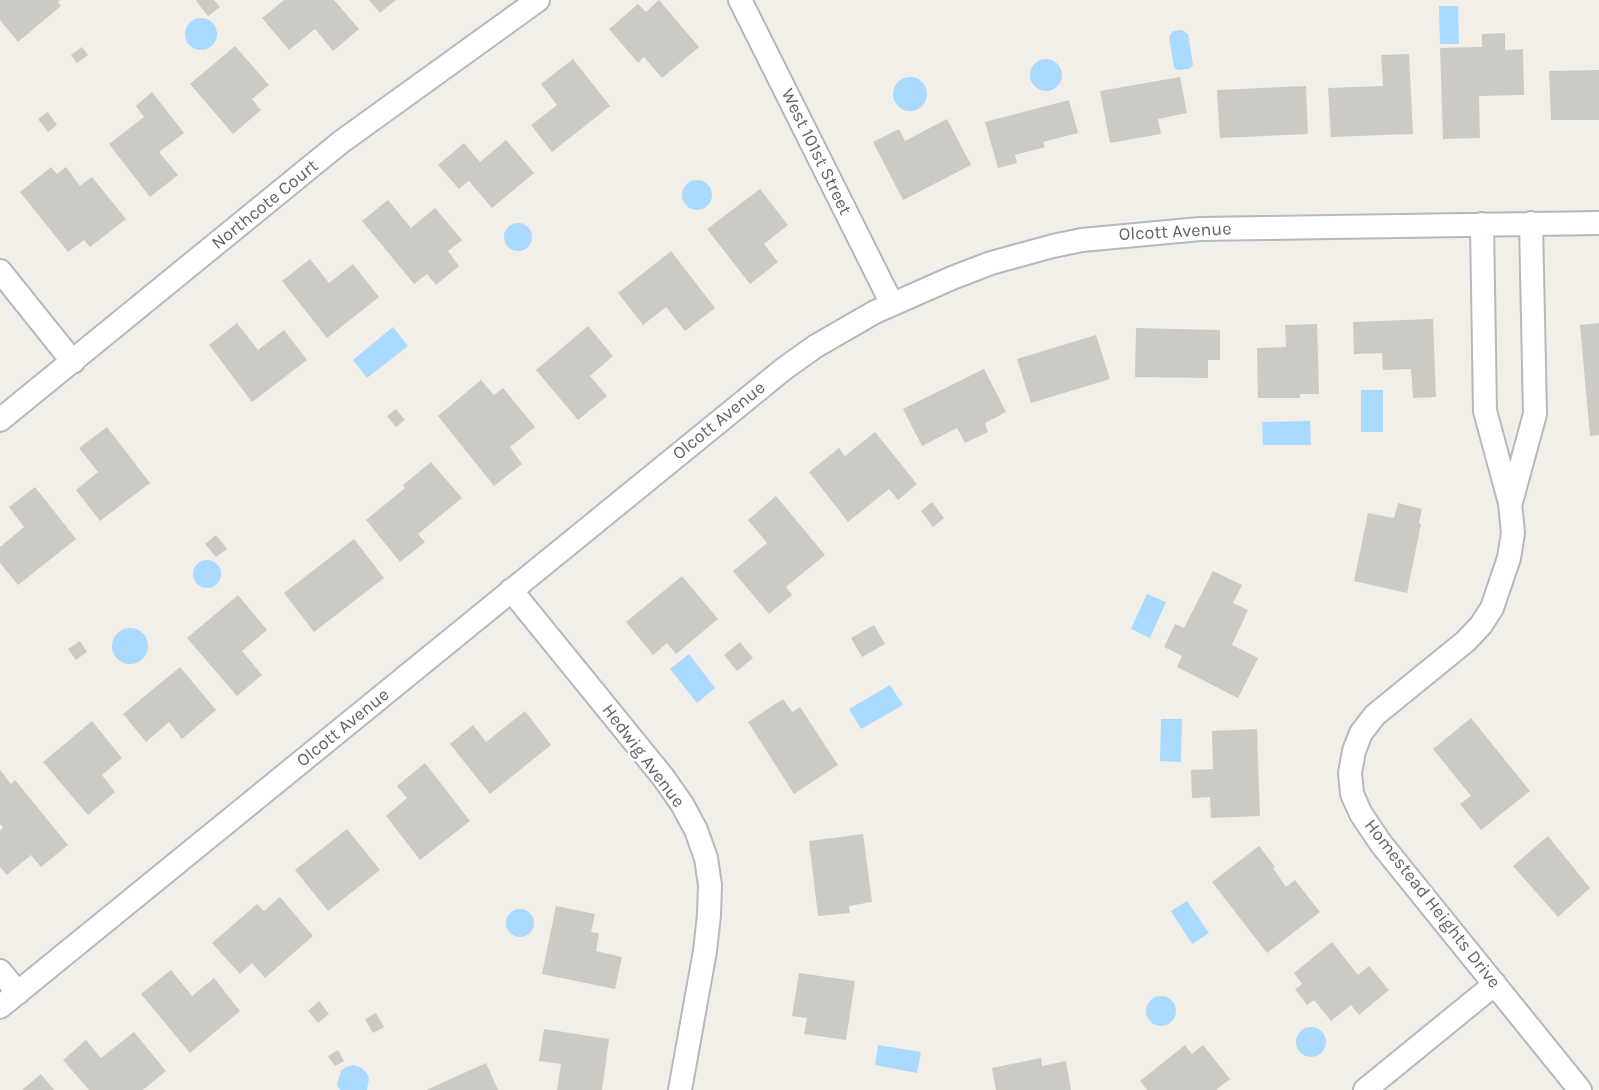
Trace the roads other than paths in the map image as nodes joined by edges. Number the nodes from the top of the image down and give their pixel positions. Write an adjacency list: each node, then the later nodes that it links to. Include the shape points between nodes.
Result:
1 (538, 0): 8 (street, Northcote Court, via 341,142)
2 (741, 0): 7 (street, West 101st Street)
3 (1531, 223): 4 (street, Olcott Avenue); 5 (street, Olcott Avenue); 10 (street, Homestead Heights Drive, via 1535,414)
4 (1599, 223)
5 (1482, 224): 7 (street, Olcott Avenue, via 1200,229 1082,240 991,263); 10 (street, Homestead Heights Drive, via 1485,411)
6 (0, 271): 8 (street)
7 (892, 304): 11 (street, Olcott Avenue, via 825,340 785,368)
8 (73, 362): 9 (street, Northcote Court)
9 (0, 420)
10 (1510, 503): 13 (street, Homestead Heights Drive, via 1513,533 1509,558 1492,608 1466,641 1375,716 1361,733 1350,773 1352,794 1371,830)
11 (511, 590): 14 (street, Olcott Avenue); 16 (street, Hedwig Avenue, via 663,777 696,830 706,858 710,885 705,951)
12 (0, 970): 14 (street)
13 (1495, 984): 17 (street); 18 (street, Homestead Heights Drive)
14 (18, 993): 15 (street, Olcott Avenue)
15 (0, 1007)
16 (680, 1090)
17 (1365, 1090)
18 (1580, 1090)

